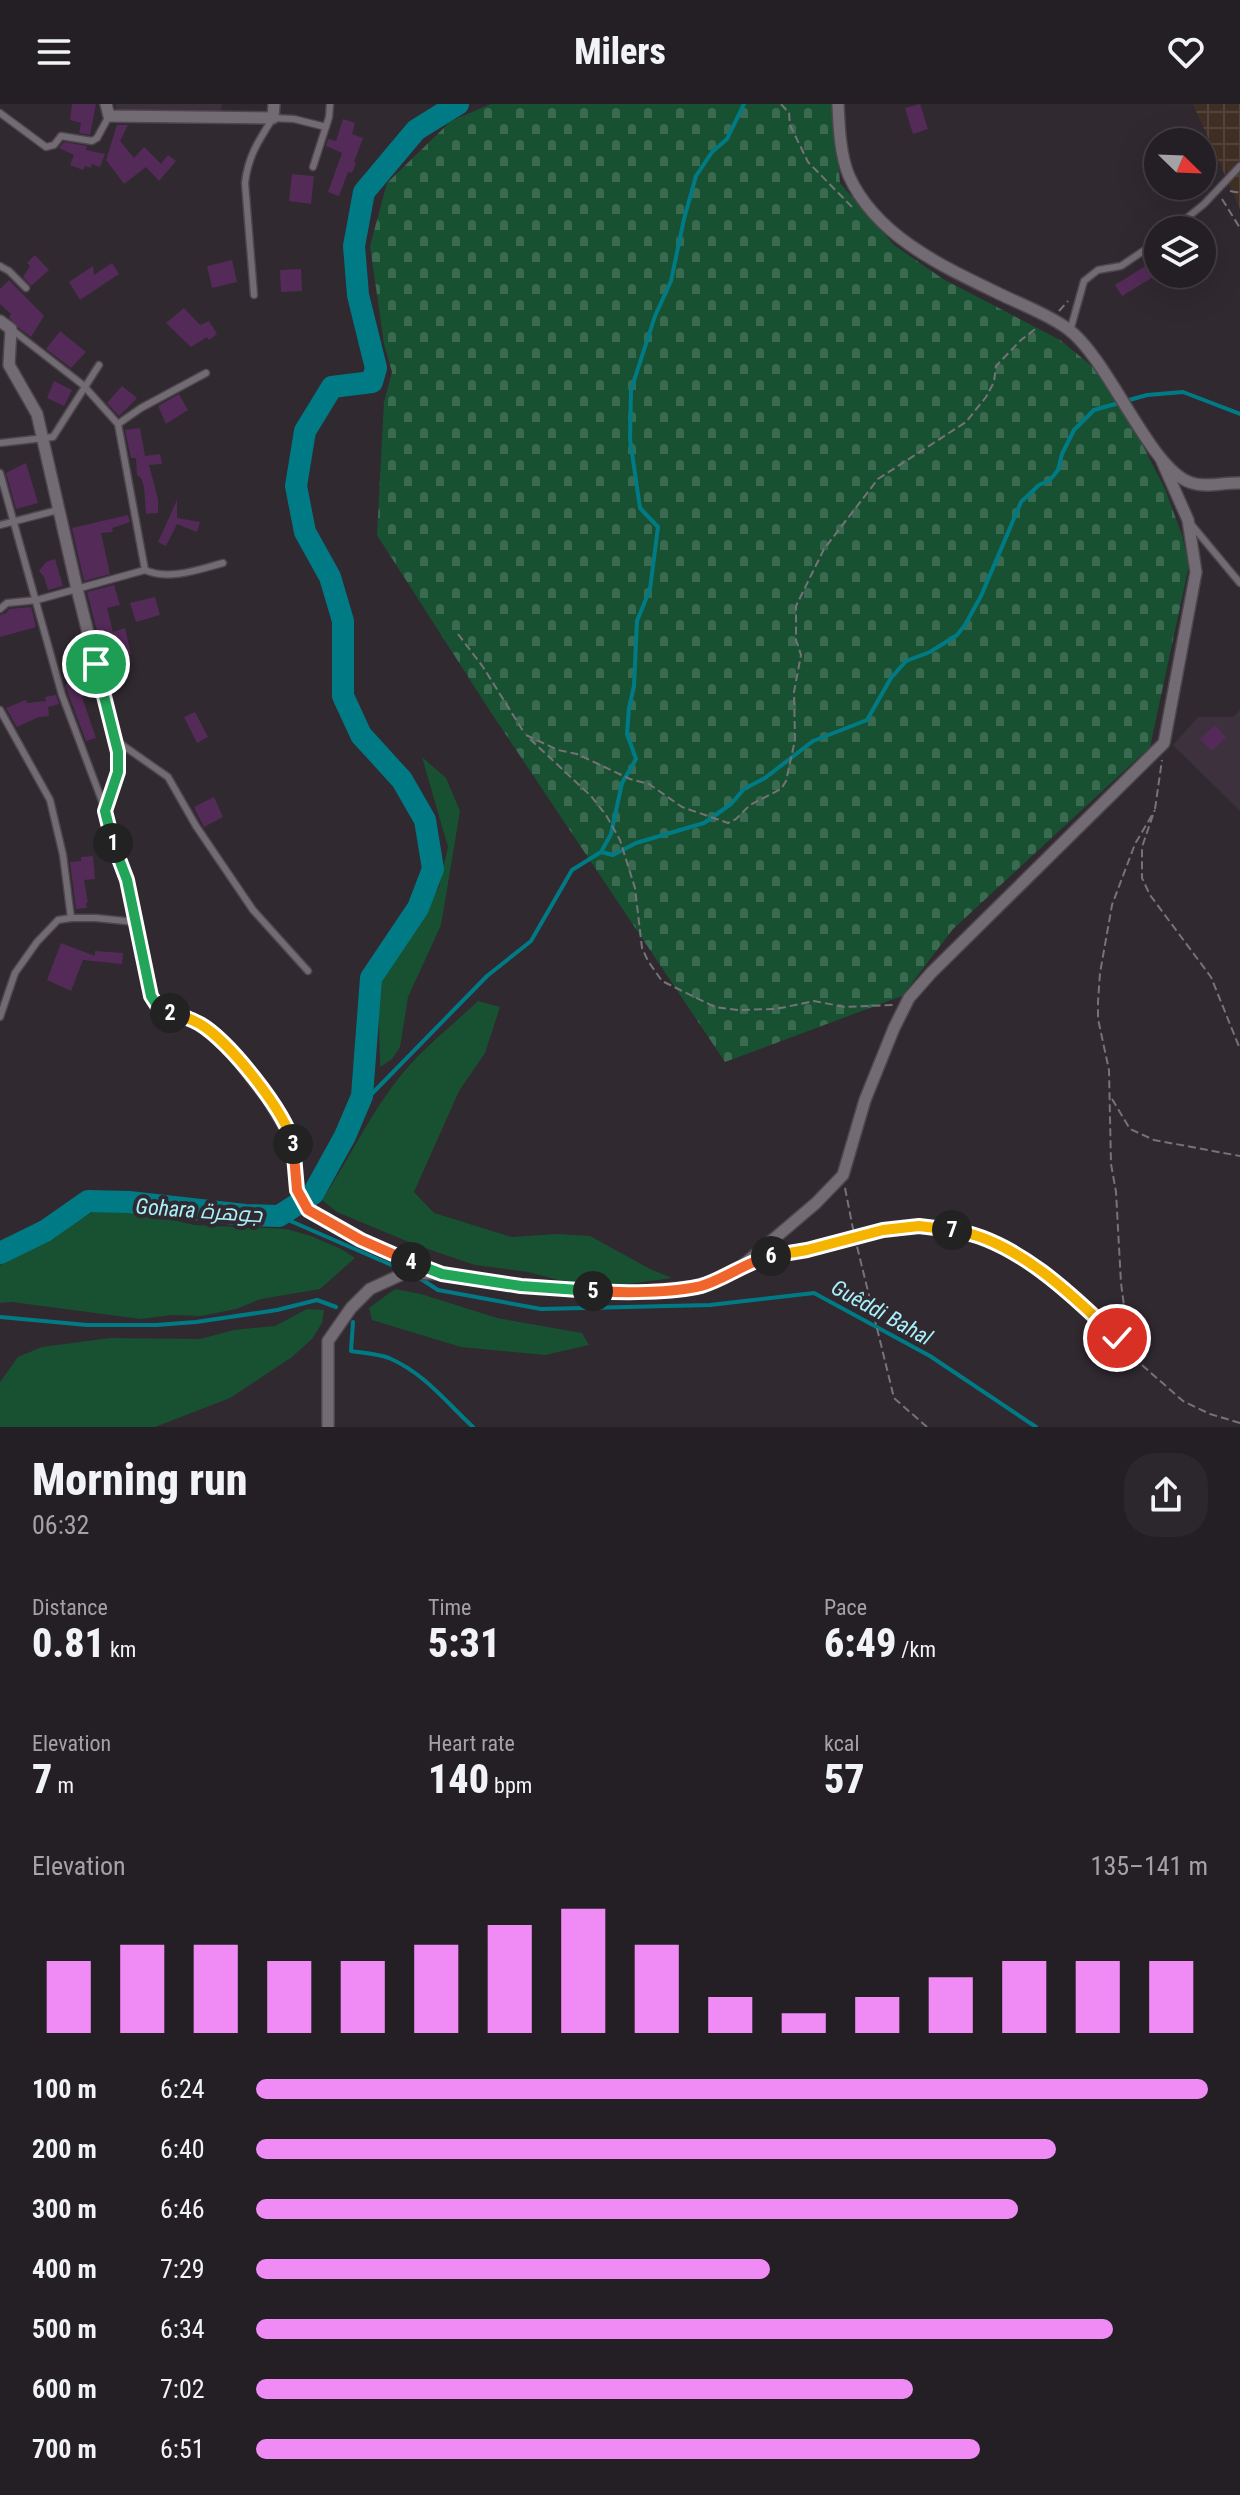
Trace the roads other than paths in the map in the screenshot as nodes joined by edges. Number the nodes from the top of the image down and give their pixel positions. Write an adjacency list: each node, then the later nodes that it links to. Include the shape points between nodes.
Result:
1 (274, 104): 6 (street)
2 (330, 104): 7 (lane)
3 (838, 104): 17 (street, via 849,175 873,213 919,251)
4 (107, 110): 5 (lane, via 97,138 61,136 46,147); 6 (street)
5 (0, 113)
6 (273, 118): 7 (lane); 14 (lane, via 247,164)
7 (326, 127): 9 (lane)
8 (1240, 166): 10 (lane)
9 (313, 167)
10 (1188, 216)
11 (1144, 250): 17 (lane, via 1084,281)
12 (0, 266): 13 (lane)
13 (26, 288)
14 (254, 295)
15 (0, 321): 16 (street)
16 (11, 329): 20 (lane); 22 (street, via 9,365 37,414)
17 (1070, 331): 24 (street, via 1101,367)
18 (99, 365): 20 (lane)
19 (206, 373): 21 (lane)
20 (85, 387): 21 (lane); 22 (lane, via 53,437)
21 (118, 424): 32 (lane)
22 (42, 439): 23 (lane); 27 (street)
23 (0, 443)
24 (1161, 459): 26 (street, via 1193,484); 28 (street)
25 (0, 473): 29 (lane)
26 (1240, 483)
27 (58, 510): 29 (lane); 34 (street)
28 (1188, 520): 33 (lane); 44 (street, via 1196,572 1164,743 909,998 865,1100 843,1175 816,1203 742,1266 702,1286 627,1293)
29 (14, 521): 30 (lane); 35 (lane)
30 (0, 525)
31 (223, 563): 32 (lane, via 182,574)
32 (145, 570): 34 (lane)
33 (1240, 583)
34 (77, 589): 35 (lane); 38 (street)
35 (37, 600): 36 (lane, via 7,603); 39 (lane, via 62,695)
36 (0, 609)
37 (0, 710): 40 (lane, via 50,800)
38 (115, 740): 39 (street, via 118,772); 42 (lane, via 168,777 253,910)
39 (105, 811): 41 (street)
40 (71, 918): 41 (lane); 43 (lane, via 58,920 37,942 15,973)
41 (137, 923): 44 (street, via 151,996 160,1010 201,1025 231,1051 268,1099 292,1139 297,1190 308,1210 361,1240)
42 (308, 971)
43 (0, 1017)
44 (442, 1274): 45 (street, via 405,1273 370,1289 339,1323 328,1341)
45 (328, 1427)

